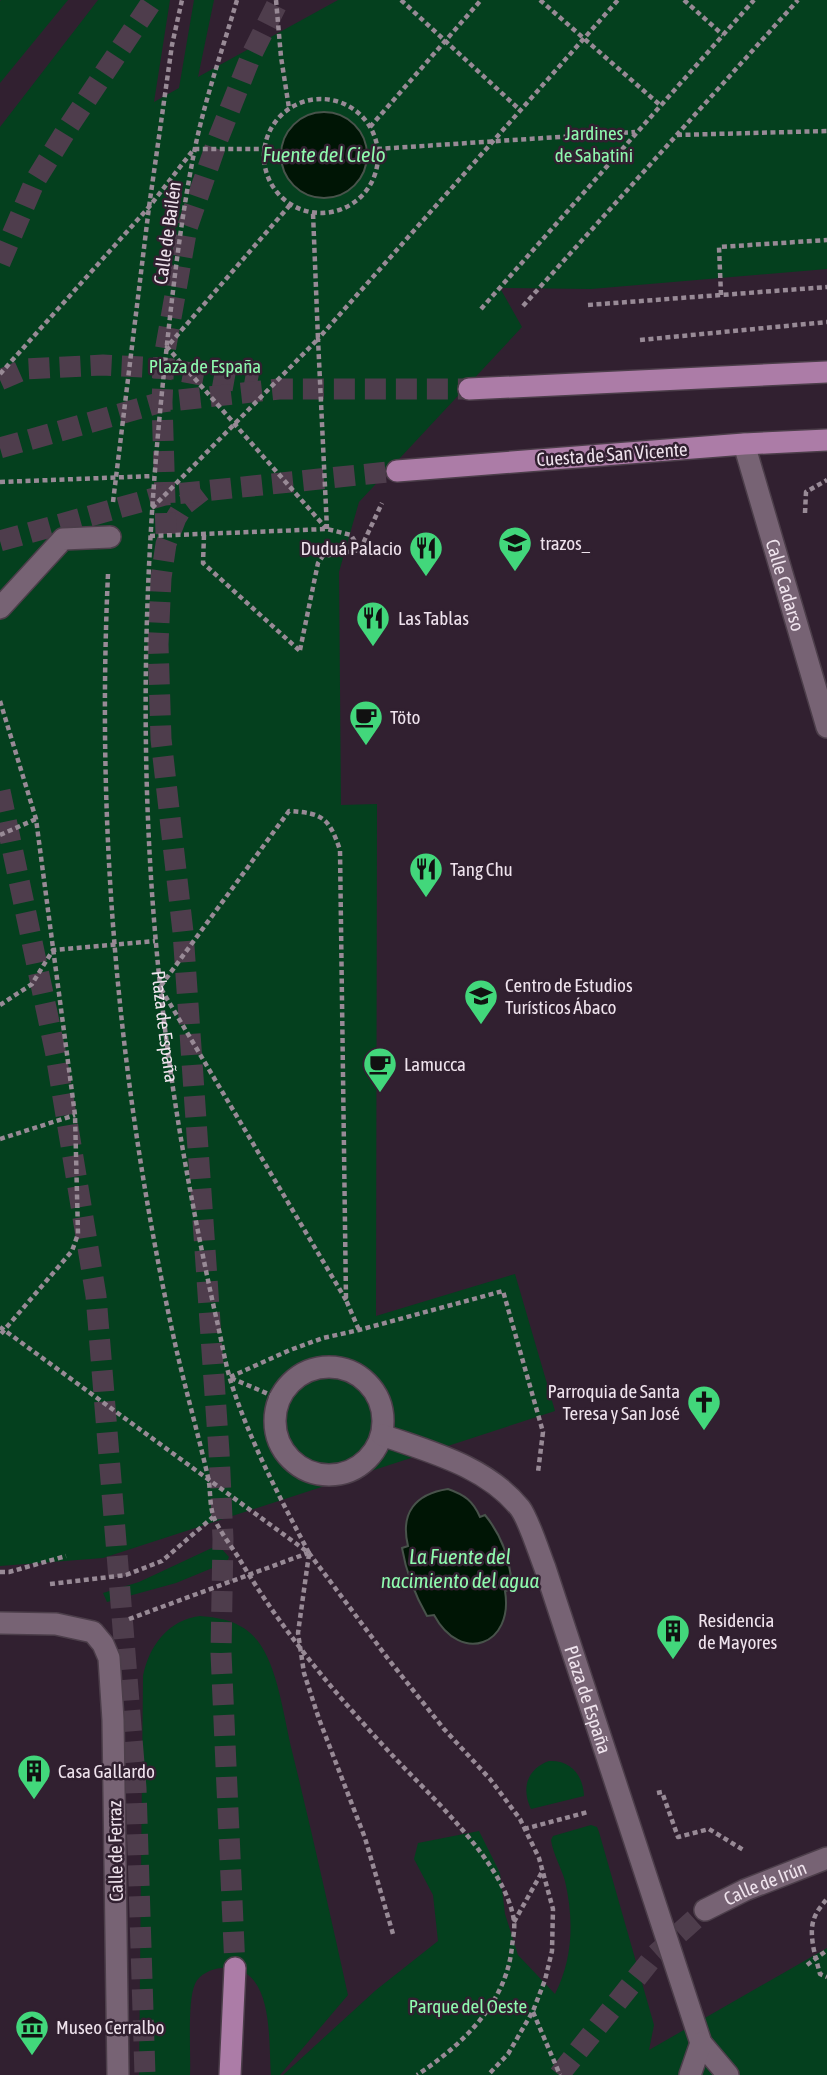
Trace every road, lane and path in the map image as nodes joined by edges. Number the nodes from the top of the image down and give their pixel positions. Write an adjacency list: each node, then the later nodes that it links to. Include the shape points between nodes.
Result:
1 (182, 0): 26 (path)
2 (237, 0): 22 (path, Calle de Bailén)
3 (276, 0): 15 (path)
4 (401, 0): 13 (path)
5 (481, 0): 13 (path)
6 (540, 0): 12 (path)
7 (618, 0): 12 (path)
8 (684, 0): 11 (path)
9 (754, 0): 11 (path)
10 (798, 0): 20 (path)
11 (723, 35): 14 (path)
12 (583, 38): 14 (path); 16 (path)
13 (445, 41): 16 (path); 17 (path)
14 (660, 105): 19 (path)
15 (289, 108): 17 (path, via 315,97 335,99 354,108); 23 (path)
16 (520, 110): 21 (path)
17 (370, 127): 24 (path)
18 (827, 131): 20 (path)
19 (636, 132): 21 (path); 33 (path)
20 (676, 135): 32 (path)
21 (493, 140): 24 (path); 35 (path)
22 (194, 149): 23 (path); 26 (path); 37 (path, Calle de Bailén)
23 (263, 149): 25 (path, via 268,179 275,193)
24 (377, 149): 27 (path, via 373,180 361,196 346,209)
25 (290, 205): 27 (path); 37 (path)
26 (149, 207): 39 (path); 46 (path)
27 (313, 213): 35 (path)
28 (827, 240): 30 (path, via 719,247)
29 (827, 287): 30 (path)
30 (721, 295): 31 (path)
31 (587, 305)
32 (523, 306)
33 (481, 309)
34 (827, 322): 36 (path)
35 (318, 339): 41 (path); 51 (path)
36 (634, 341)
37 (167, 347): 41 (path); 45 (path, Calle de Bailén)
38 (827, 372): 40 (main road)
39 (0, 374)
40 (469, 388)
41 (236, 425): 49 (path); 51 (path)
42 (827, 440): 43 (main road, Cuesta de San Vicente)
43 (744, 444): 44 (main road, Cuesta de San Vicente); 58 (street, Calle Cadarso)
44 (397, 471): 55 (path)
45 (153, 476): 46 (path); 49 (path, Plaza de España)
46 (116, 478): 48 (path); 54 (path)
47 (827, 480): 50 (path, via 806,492)
48 (0, 482)
49 (151, 509): 53 (path, Plaza de España)
50 (805, 520)
51 (327, 529): 52 (path); 55 (path, via 351,535)
52 (204, 535): 53 (path); 55 (path, via 203,563 300,651 318,563 323,556)
53 (150, 536): 54 (path); 61 (path, Plaza de España, via 144,694)
54 (110, 537): 56 (street, via 63,539); 62 (path, via 104,680)
55 (360, 550)
56 (0, 607)
57 (0, 701): 59 (path)
58 (827, 727)
59 (36, 819): 60 (path); 63 (path)
60 (0, 835)
61 (155, 941): 62 (path); 64 (path, Plaza de España)
62 (113, 943): 63 (path); 76 (path, via 144,1183 185,1388)
63 (53, 950): 65 (path, via 32,984); 66 (path)
64 (160, 987): 68 (path); 68 (path, via 289,811 312,812 332,827 340,850); 73 (path, Plaza de España, via 181,1145)
65 (0, 1005)
66 (75, 1115): 67 (path); 70 (path, via 78,1234 72,1251)
67 (0, 1139)
68 (346, 1300): 71 (path)
69 (0, 1327): 70 (path)
70 (6, 1331): 72 (path); 76 (path)
71 (359, 1331): 73 (path, via 312,1342); 78 (path, via 503,1291 543,1432)
72 (0, 1335)
73 (230, 1377): 74 (path); 79 (path, Plaza de España, via 270,1480)
74 (280, 1399): 75 (street, via 294,1379 308,1371 324,1366 342,1368 357,1374 379,1399); 75 (street, via 275,1427 280,1444 291,1460 307,1471 344,1474 374,1452)
75 (382, 1435): 78 (street, Plaza de España, via 457,1462 491,1482 521,1509)
76 (210, 1482): 77 (path); 79 (path)
77 (214, 1517): 82 (path); 83 (path, via 162,1561 126,1575)
78 (530, 1532): 88 (street, Plaza de España)
79 (309, 1553): 82 (path); 86 (path); 89 (path, via 444,1729 490,1779)
80 (66, 1556): 81 (path)
81 (0, 1572)
82 (249, 1576): 84 (path); 86 (path)
83 (73, 1580)
84 (162, 1608)
85 (0, 1623): 104 (street, Calle de Ferraz, via 56,1624 93,1632 108,1658)
86 (300, 1646): 95 (path, via 351,1711 477,1847 506,1894); 96 (path, via 318,1719 365,1838)
87 (662, 1791): 90 (path, via 678,1838 709,1829)
88 (622, 1803): 89 (path); 103 (street, Plaza de España)
89 (524, 1829): 92 (path)
90 (750, 1854)
91 (827, 1858): 94 (street, Calle de Irún, via 744,1889)
92 (542, 1871): 95 (path); 102 (path, via 553,1909 552,1951)
93 (823, 1904): 98 (path, via 812,1927)
94 (705, 1910)
95 (514, 1923): 106 (path, via 511,1961 494,2003 467,2035)
96 (393, 1934)
97 (826, 1951): 98 (path)
98 (816, 1959): 99 (path); 101 (path, via 820,1974)
99 (807, 1965)
100 (235, 1968): 105 (main road)
101 (827, 1978)
102 (533, 2011): 107 (path, via 508,2054); 108 (path)
103 (701, 2043): 109 (street); 110 (street)
104 (118, 2075)
105 (230, 2075)
106 (417, 2075)
107 (488, 2075)
108 (560, 2075)
109 (690, 2075)
110 (728, 2075)

